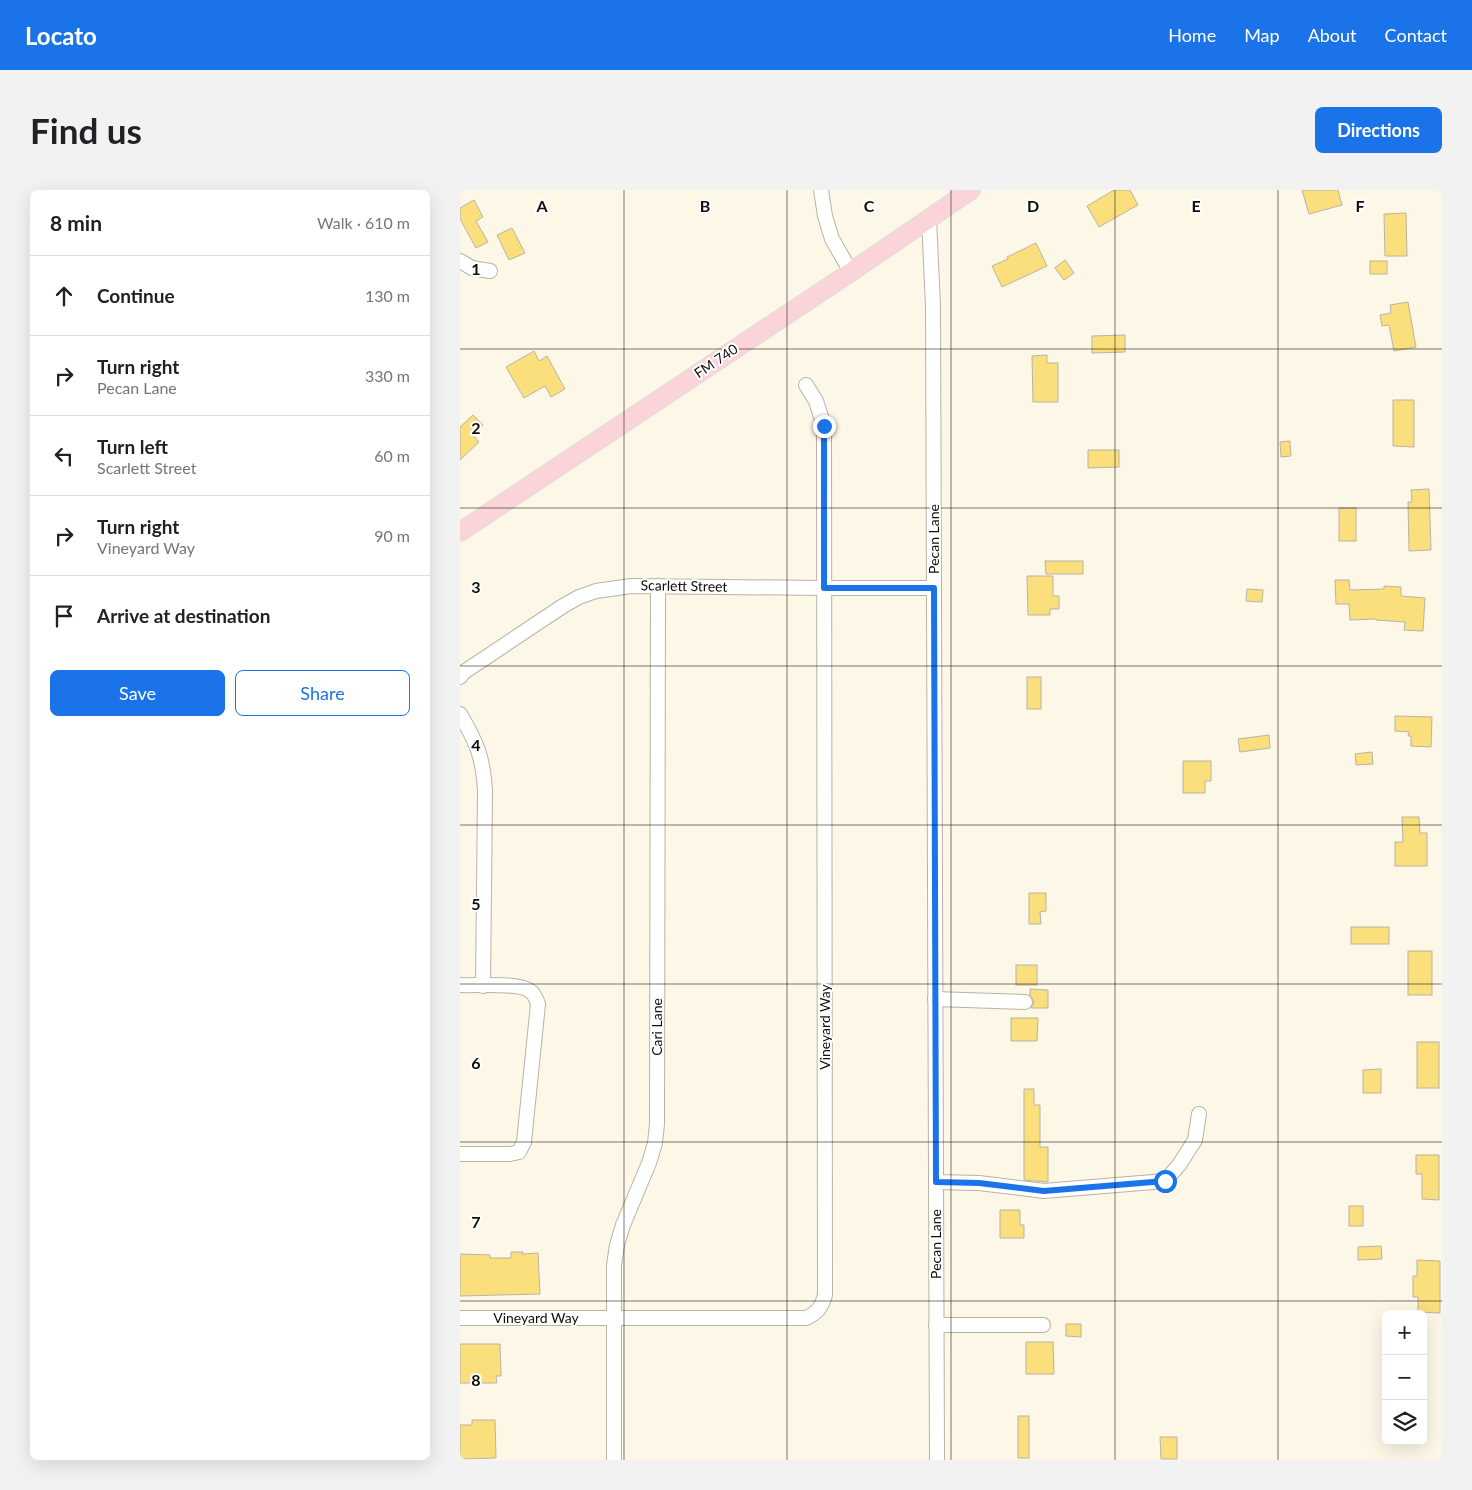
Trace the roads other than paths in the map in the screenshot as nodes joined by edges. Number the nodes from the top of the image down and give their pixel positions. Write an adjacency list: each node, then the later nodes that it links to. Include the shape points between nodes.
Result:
1 (821, 190): 6 (street, via 832,239)
2 (971, 190): 3 (main road, FM 740 / FM 740)
3 (929, 218): 6 (main road, FM 740 / FM 740); 11 (street, Pecan Lane, via 933,306)
4 (460, 261): 5 (street, via 472,268)
5 (490, 271)
6 (851, 272): 8 (main road, FM 740 / FM 740)
7 (806, 385): 10 (street, Vineyard Way, via 824,426)
8 (460, 532)
9 (658, 586): 10 (street, Scarlett Street); 12 (street, Scarlett Street, via 610,588 579,597); 22 (street, Cari Lane, via 657,1124 649,1163 617,1245)
10 (824, 588): 11 (street, Scarlett Street); 22 (street, Vineyard Way, via 825,1295 819,1310 806,1318)
11 (934, 588): 16 (street, Pecan Lane)
12 (460, 677)
13 (460, 714): 15 (street, via 480,752 484,770)
14 (460, 986): 15 (street)
15 (483, 986): 19 (street, via 519,986 532,992 538,1004 524,1142 519,1152 510,1154)
16 (935, 999): 17 (street); 20 (street, Pecan Lane)
17 (1026, 1002)
18 (1199, 1114): 20 (street, via 1195,1140 1165,1181 1044,1191 979,1183)
19 (460, 1154)
20 (936, 1182): 23 (street, Pecan Lane)
21 (460, 1318): 22 (street, Vineyard Way)
22 (613, 1318): 25 (street, Cari Lane)
23 (936, 1325): 24 (street); 26 (street, Pecan Lane)
24 (1043, 1325)
25 (614, 1460)
26 (937, 1460)

